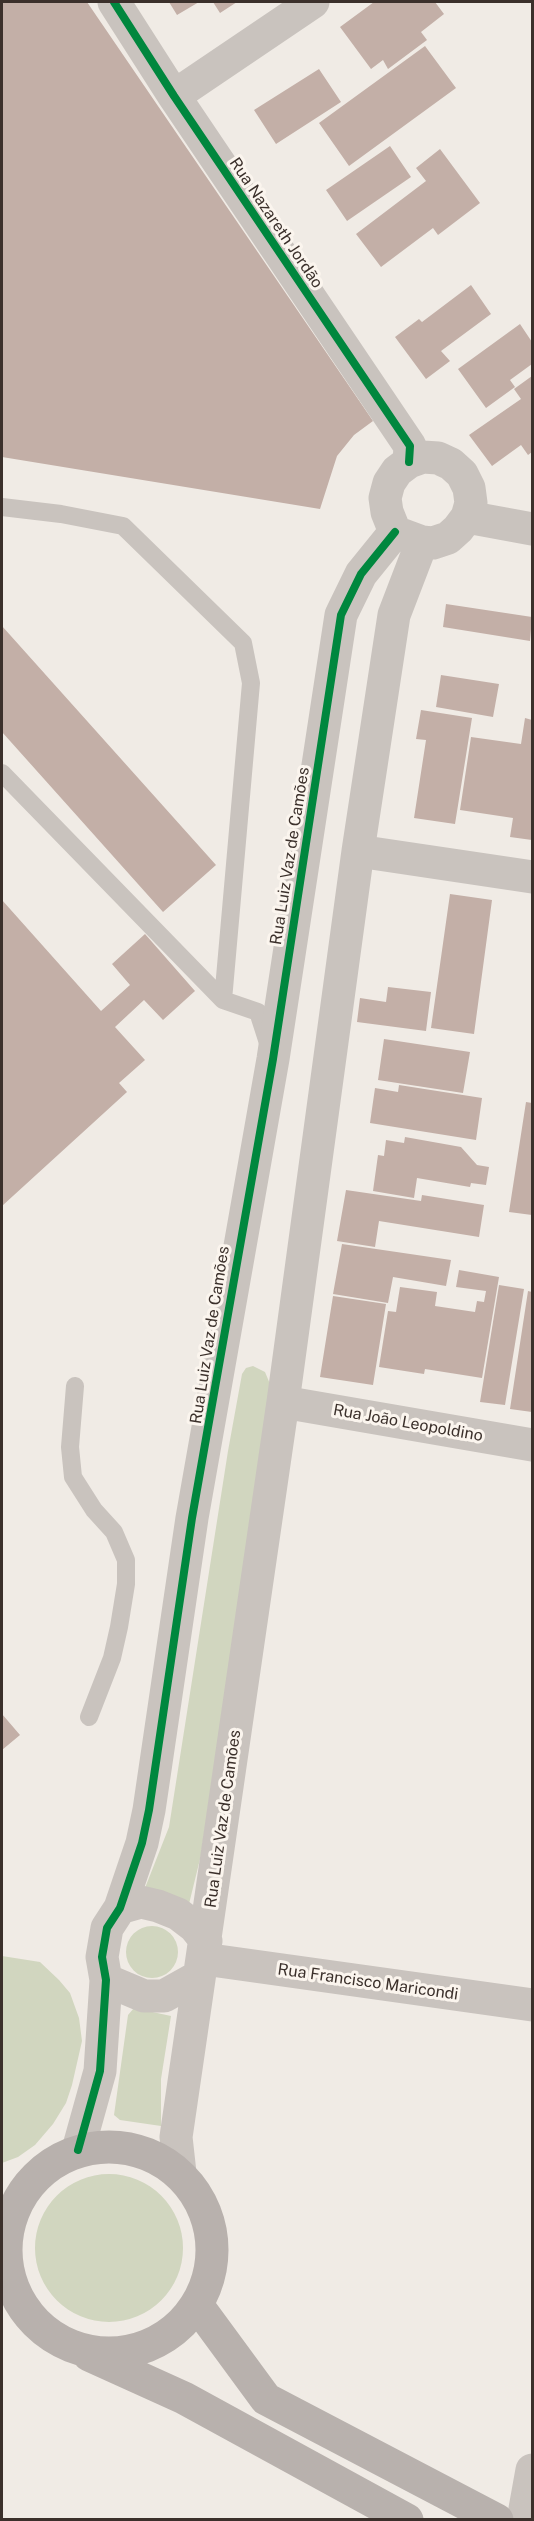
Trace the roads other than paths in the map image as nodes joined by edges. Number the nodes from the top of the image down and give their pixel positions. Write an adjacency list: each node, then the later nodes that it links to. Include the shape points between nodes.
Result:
1 (114, 2): 3 (street, Rua Nazareth Jordão)
2 (313, 2): 3 (street)
3 (174, 96): 4 (street, Rua Nazareth Jordão, via 410,446)
4 (409, 462): 6 (street, via 438,458 462,474 471,502); 8 (street, via 397,471 385,498)
5 (2, 507): 12 (lane, via 123,526 243,643 251,683)
6 (467, 517): 7 (street); 8 (street, via 448,538 433,543)
7 (532, 529)
8 (408, 537): 10 (street, Rua Luiz Vaz de Camões); 13 (street, Rua Luiz Vaz de Camões, via 361,574 341,615)
9 (2, 773): 12 (lane)
10 (358, 851): 11 (street); 15 (street, Rua Luiz Vaz de Camões)
11 (532, 877)
12 (223, 1000): 13 (lane, via 258,1012)
13 (273, 1059): 18 (street, Rua Luiz Vaz de Camões, via 192,1518 149,1810)
14 (75, 1386): 17 (lane, via 70,1448 73,1477 114,1532 126,1560 126,1584 112,1658)
15 (283, 1402): 16 (street, Rua João Leopoldino); 19 (street, Rua Luiz Vaz de Camões)
16 (532, 1444)
17 (89, 1717)
18 (120, 1908): 19 (street, via 141,1902 178,1914 195,1927); 20 (street, Rua Luiz Vaz de Camões, via 107,1928 102,1957)
19 (205, 1950): 20 (street, via 198,1977 164,1996 144,1996); 21 (street, Rua Francisco Maricondi); 23 (street, Rua Luiz Vaz de Camões, via 176,2136)
20 (106, 1980): 22 (street, Rua Luiz Vaz de Camões, via 100,2071)
21 (532, 2005)
22 (78, 2150): 23 (main road, via 104,2145 132,2147 158,2157); 24 (main road, via 52,2162)
23 (180, 2173): 26 (main road, via 201,2202 213,2236 211,2272)
24 (16, 2187): 27 (main road, via 6,2240 8,2271 18,2301)
25 (2, 2304): 27 (main road)
26 (197, 2306): 28 (main road, via 173,2332 141,2349 106,2354); 31 (main road, via 266,2399)
27 (38, 2326): 28 (main road)
28 (71, 2347): 30 (main road, via 184,2398)
29 (532, 2470): 32 (street)
30 (407, 2520)
31 (498, 2520)
32 (523, 2520)

